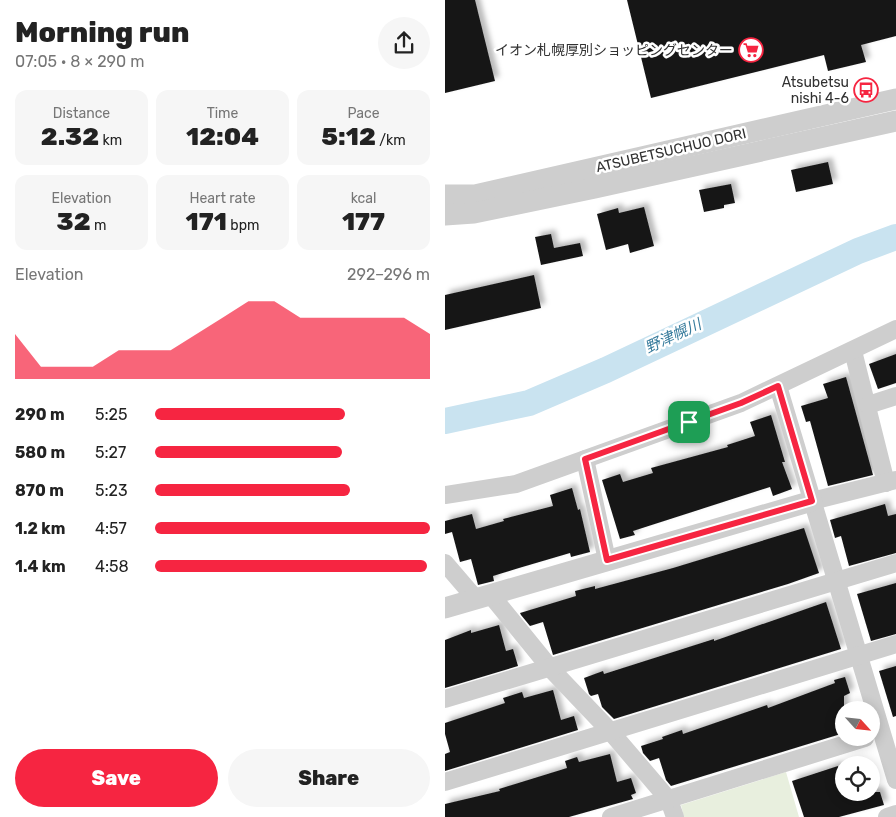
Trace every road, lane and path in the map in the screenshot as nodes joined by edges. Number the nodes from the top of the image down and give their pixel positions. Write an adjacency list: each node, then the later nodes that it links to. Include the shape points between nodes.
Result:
1 (896, 99): 3 (street, ATSUBETSUCHUO DORI, via 475,195)
2 (896, 121): 4 (street, ATSUBETSUCHUO DORI, via 595,188 474,213)
3 (445, 195)
4 (445, 215)
5 (896, 329): 6 (street)
6 (853, 351): 7 (street); 9 (street)
7 (778, 386): 10 (street, via 741,403); 13 (street)
8 (896, 396): 9 (street)
9 (868, 405): 11 (street)
10 (585, 459): 12 (street, via 516,484); 14 (street)
11 (891, 481): 13 (street)
12 (445, 495)
13 (812, 501): 14 (street); 17 (street)
14 (607, 560): 18 (street)
15 (445, 563): 18 (street)
16 (896, 563): 17 (street)
17 (836, 581): 21 (street); 22 (street)
18 (482, 596): 19 (street); 22 (street)
19 (445, 608)
20 (896, 644): 21 (street)
21 (858, 656): 24 (street); 25 (street)
22 (551, 669): 23 (street); 25 (street)
23 (445, 699)
24 (870, 701)
25 (610, 732): 29 (street); 30 (street)
26 (880, 738): 28 (street)
27 (843, 746): 30 (street)
28 (896, 780)
29 (445, 782)
30 (672, 809): 32 (street)
31 (896, 814): 33 (street)
32 (611, 817)
33 (887, 817)

